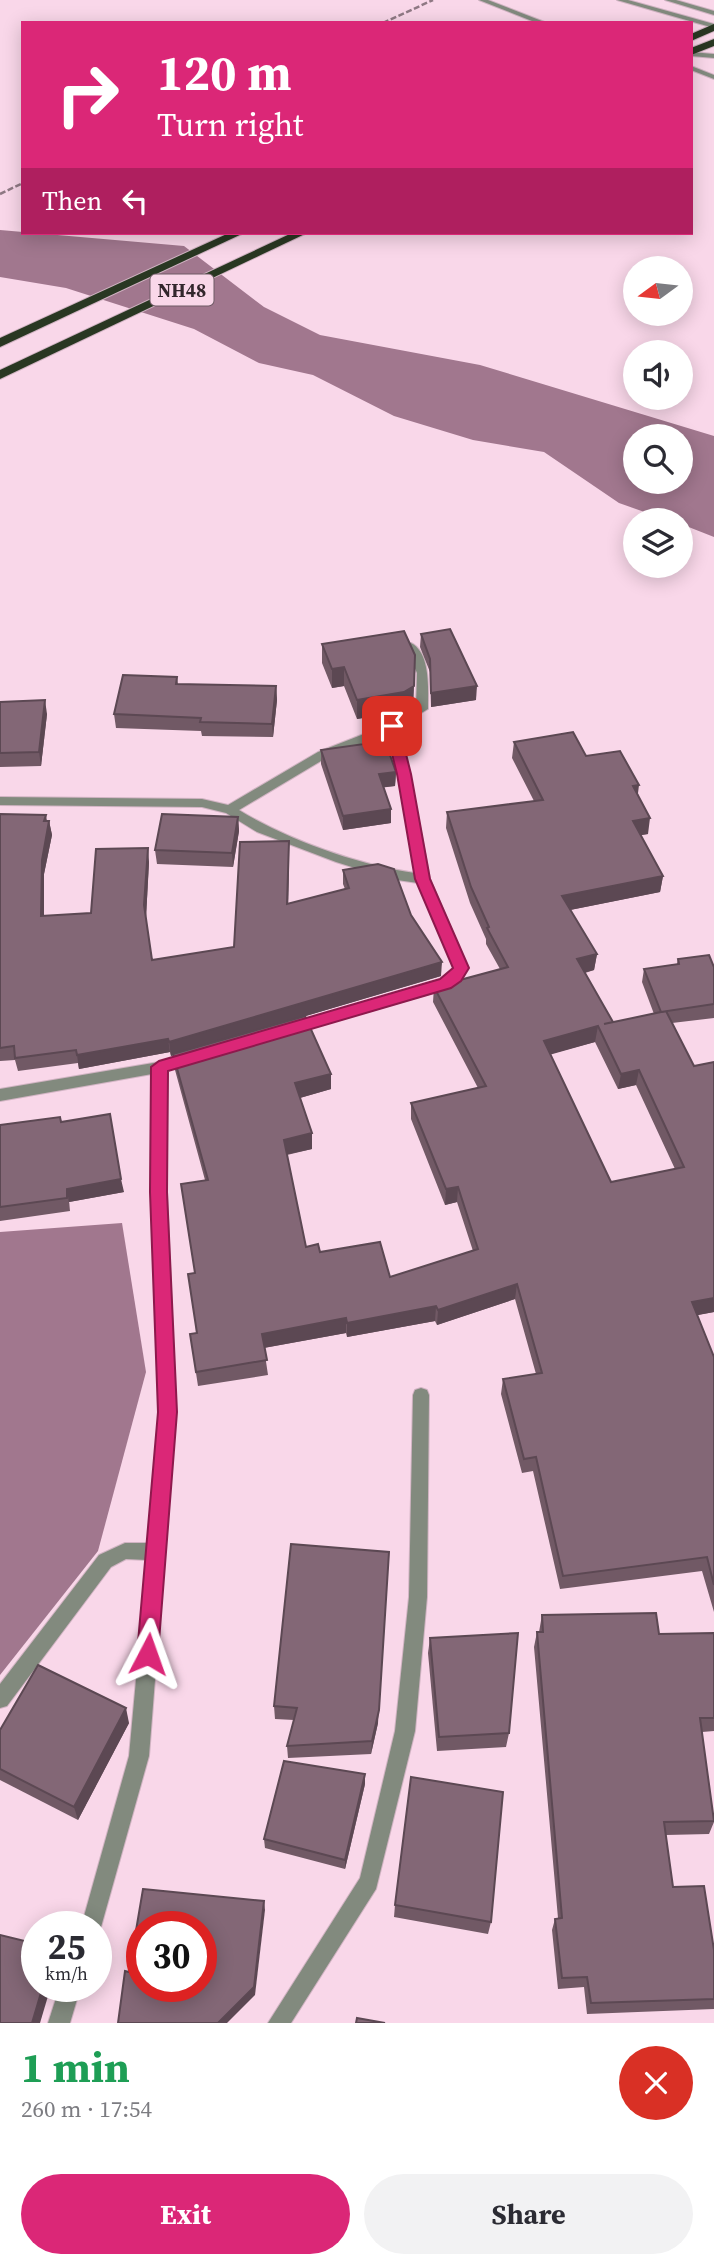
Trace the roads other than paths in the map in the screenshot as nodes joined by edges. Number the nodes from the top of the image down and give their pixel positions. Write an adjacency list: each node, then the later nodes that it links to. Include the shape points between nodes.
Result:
1 (482, 0): 5 (street)
2 (620, 0): 6 (street)
3 (668, 0): 4 (street)
4 (714, 13)
5 (539, 21)
6 (714, 27): 7 (highway)
7 (693, 37)
8 (714, 42): 9 (highway)
9 (693, 52)
10 (693, 53): 11 (street)
11 (714, 56)
12 (693, 69): 13 (lane)
13 (714, 77)
14 (234, 235): 16 (highway, NH48)
15 (297, 235): 17 (highway, NH48)
16 (0, 344)
17 (0, 375)
18 (411, 646): 19 (street, via 423,673 422,709)
19 (392, 726): 21 (street, via 322,755); 22 (street)
20 (0, 801): 21 (street, via 202,803)
21 (230, 810): 22 (street, via 261,829 341,859)
22 (423, 879): 23 (street, via 461,968 455,977 445,984)
23 (271, 1035)
24 (209, 1053): 25 (street)
25 (159, 1067): 26 (street); 28 (street, via 168,1412)
26 (0, 1095)
27 (421, 1395): 33 (street, via 418,1597 405,1731 369,1882)
28 (156, 1552): 29 (street, via 125,1551 104,1561); 30 (street, via 139,1756)
29 (0, 1699)
30 (95, 1911)
31 (66, 2002): 32 (street)
32 (59, 2023)
33 (279, 2023)

